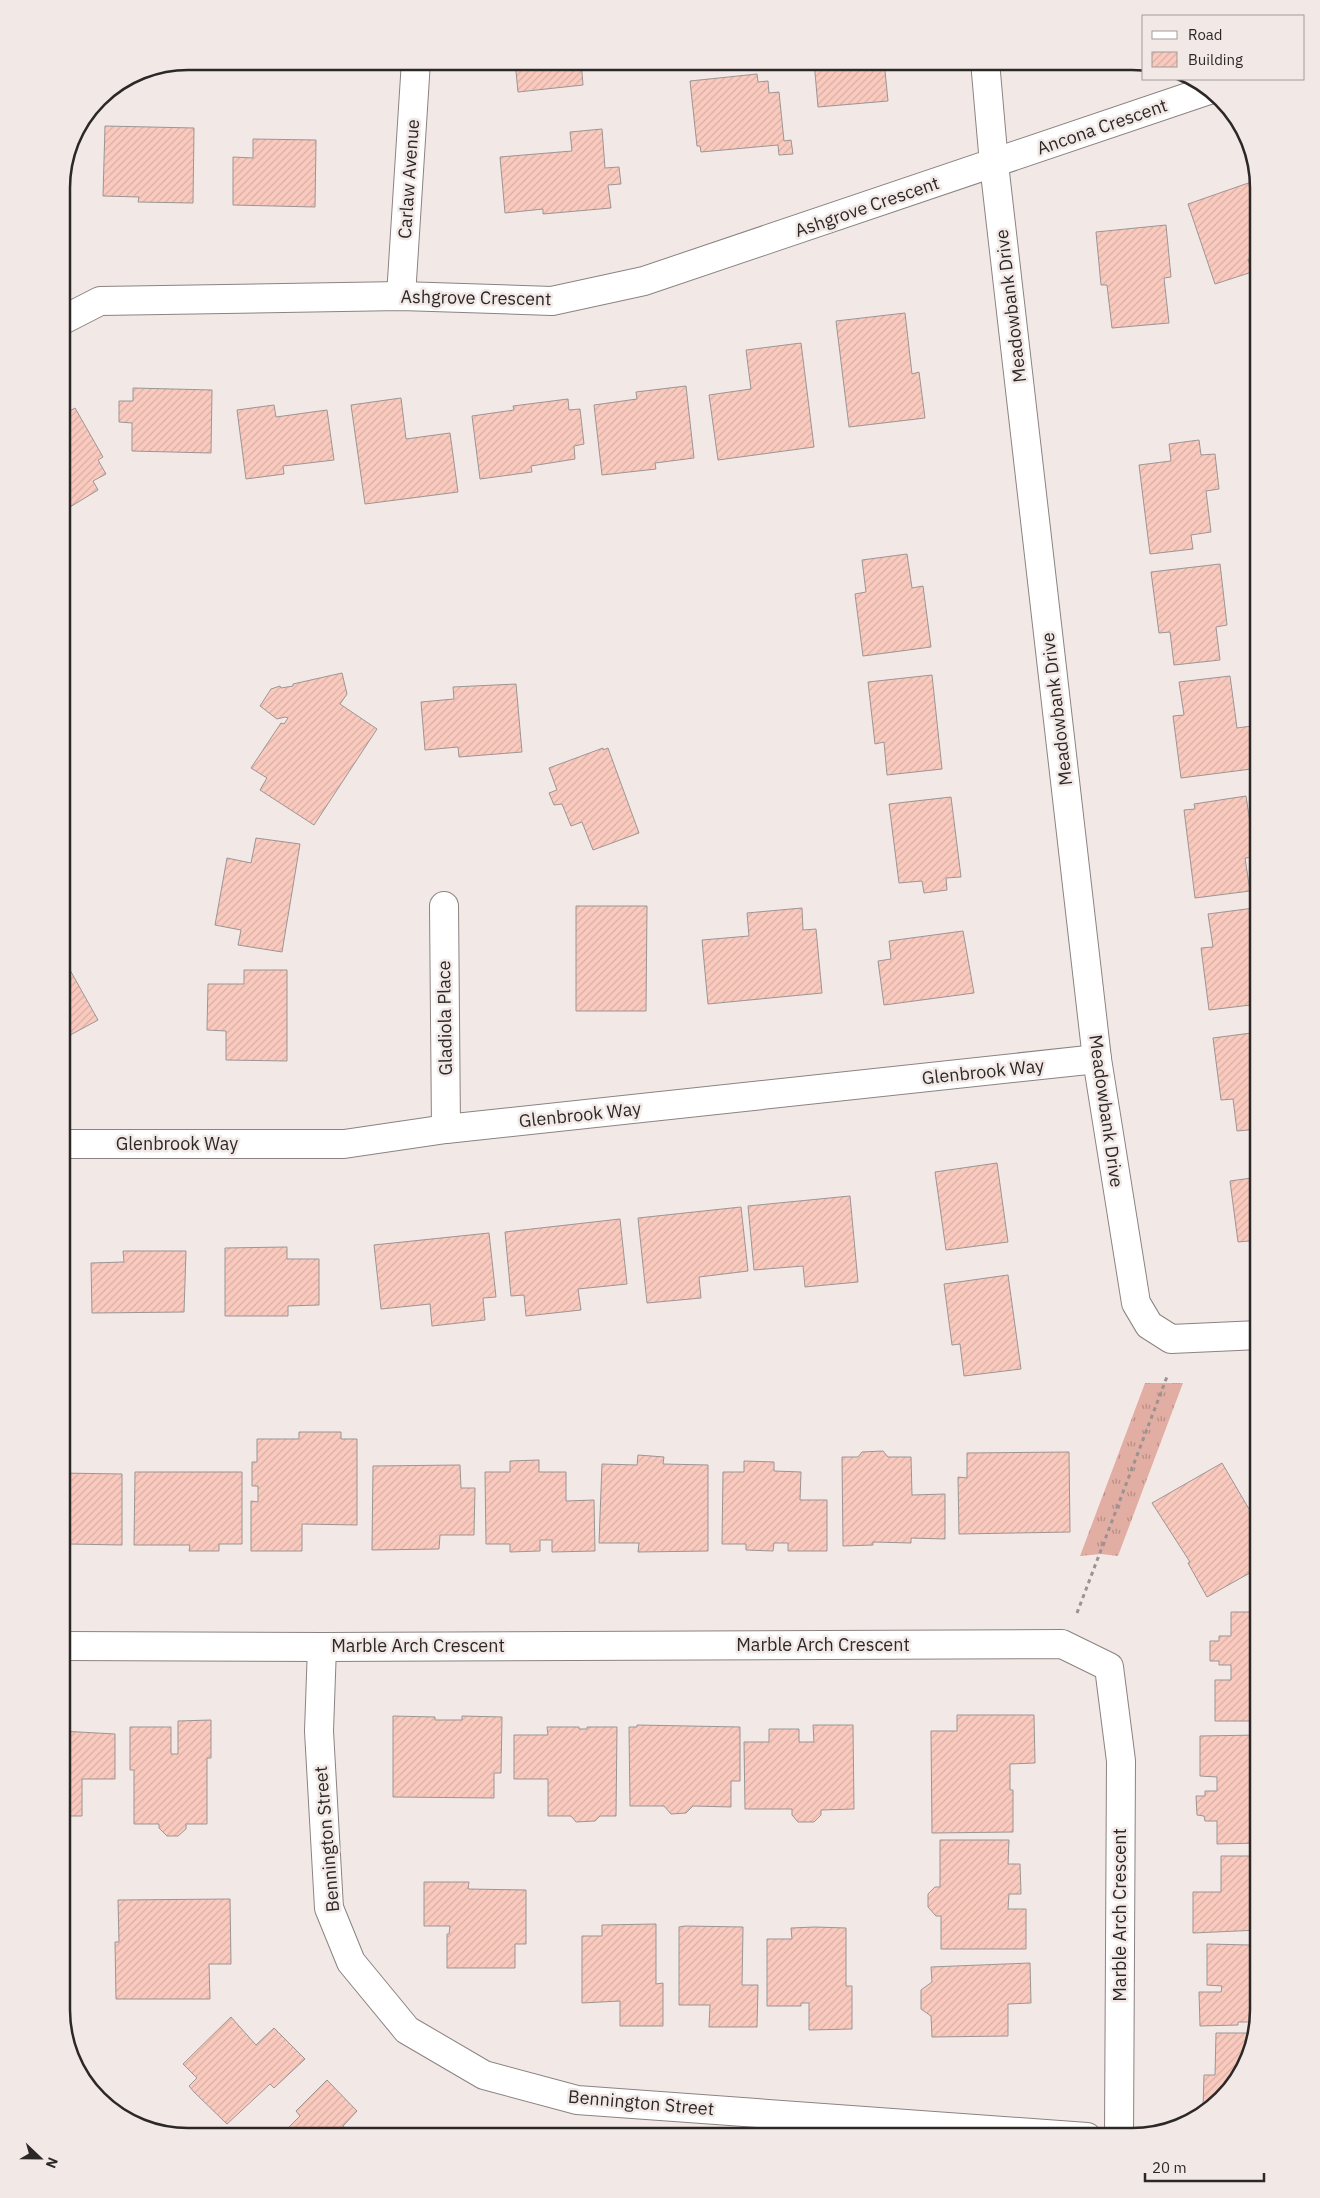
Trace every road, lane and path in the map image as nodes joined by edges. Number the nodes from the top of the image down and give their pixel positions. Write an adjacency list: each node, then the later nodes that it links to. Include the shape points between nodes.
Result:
1 (415, 70): 5 (street, Carlaw Avenue)
2 (986, 70): 4 (street, Meadowbank Drive)
3 (1201, 93): 4 (street, Ancona Crescent)
4 (994, 164): 5 (street, Ashgrove Crescent, via 644,281 552,301); 8 (street, Meadowbank Drive)
5 (401, 296): 6 (street, Ashgrove Crescent, via 100,301)
6 (70, 317)
7 (444, 906): 9 (street, Gladiola Place)
8 (1098, 1059): 9 (street, Glenbrook Way); 12 (street, Meadowbank Drive, via 1136,1302 1149,1325)
9 (446, 1129): 10 (street, Glenbrook Way, via 344,1144)
10 (70, 1144)
11 (1250, 1335): 12 (street)
12 (1171, 1338): 13 (path, via 1168,1376 1075,1618)
13 (1062, 1644): 15 (street, Marble Arch Crescent); 17 (street, Marble Arch Crescent, via 1109,1667 1121,1762)
14 (70, 1646): 15 (street, Marble Arch Crescent)
15 (322, 1647): 16 (street, Bennington Street, via 319,1731 329,1908 351,1962 406,2030 484,2075 577,2100)
16 (963, 2128)
17 (1118, 2128)

